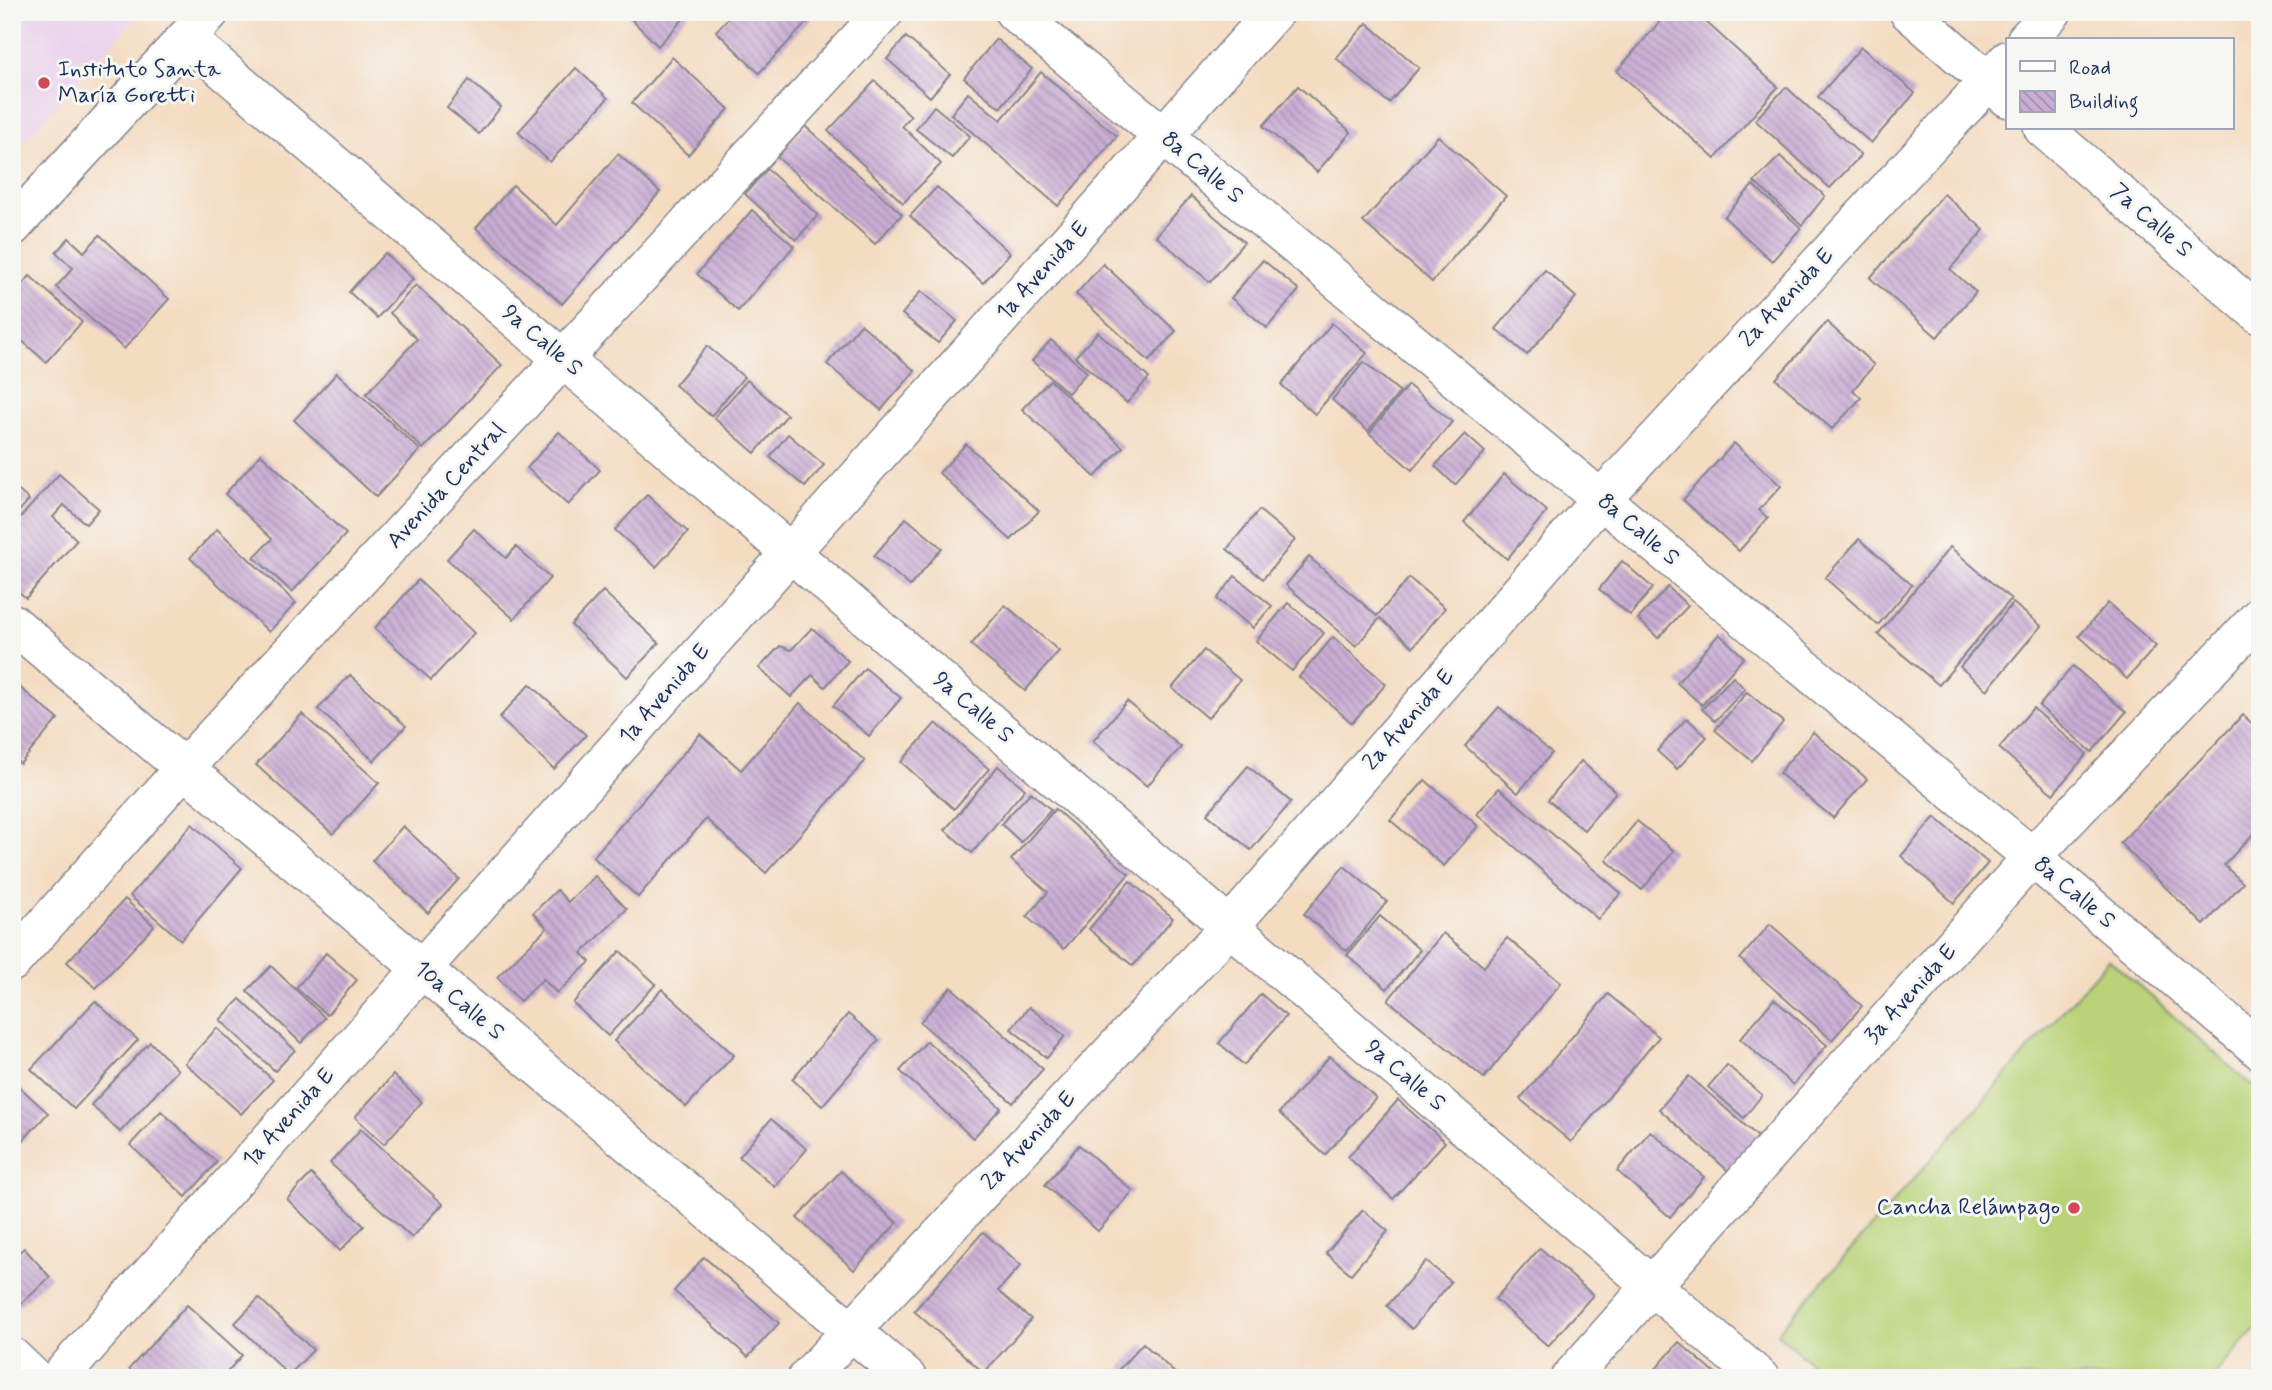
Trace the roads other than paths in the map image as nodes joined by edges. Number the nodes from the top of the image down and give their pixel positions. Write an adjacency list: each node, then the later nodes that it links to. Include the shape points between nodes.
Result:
1 (884, 12): 13 (street, Avenida Central)
2 (1014, 12): 10 (street, 8a Calle S)
3 (1274, 12): 10 (street, 1a Avenida E)
4 (1909, 12): 8 (street)
5 (2052, 12): 7 (street)
6 (198, 25): 11 (street); 13 (street, 9a Calle S)
7 (2028, 38)
8 (2001, 80): 14 (street, 2a Avenida E)
9 (2045, 130): 12 (street, 7a Calle S)
10 (1164, 136): 14 (street, 8a Calle S); 15 (street, 1a Avenida E)
11 (12, 228)
12 (2260, 315)
13 (564, 360): 15 (street, 9a Calle S); 18 (street, Avenida Central)
14 (1601, 499): 19 (street, 8a Calle S); 20 (street, 2a Avenida E)
15 (790, 553): 20 (street, 9a Calle S); 22 (street, 1a Avenida E)
16 (2260, 616): 19 (street, 3a Avenida E)
17 (12, 623): 18 (street, 10a Calle S)
18 (184, 768): 21 (street, Avenida Central); 22 (street, 10a Calle S)
19 (2032, 857): 23 (street, 8a Calle S); 24 (street, 3a Avenida E)
20 (1230, 926): 24 (street, 9a Calle S); 25 (street, 2a Avenida E)
21 (12, 962)
22 (422, 969): 25 (street, 10a Calle S); 28 (street, 1a Avenida E)
23 (2260, 1050)
24 (1652, 1285): 31 (street, 3a Avenida E); 32 (street, 9a Calle S)
25 (850, 1331): 29 (street, 2a Avenida E); 30 (street, 10a Calle S)
26 (12, 1357): 27 (street)
27 (34, 1378)
28 (59, 1378)
29 (807, 1378)
30 (907, 1378)
31 (1570, 1378)
32 (1760, 1378)

